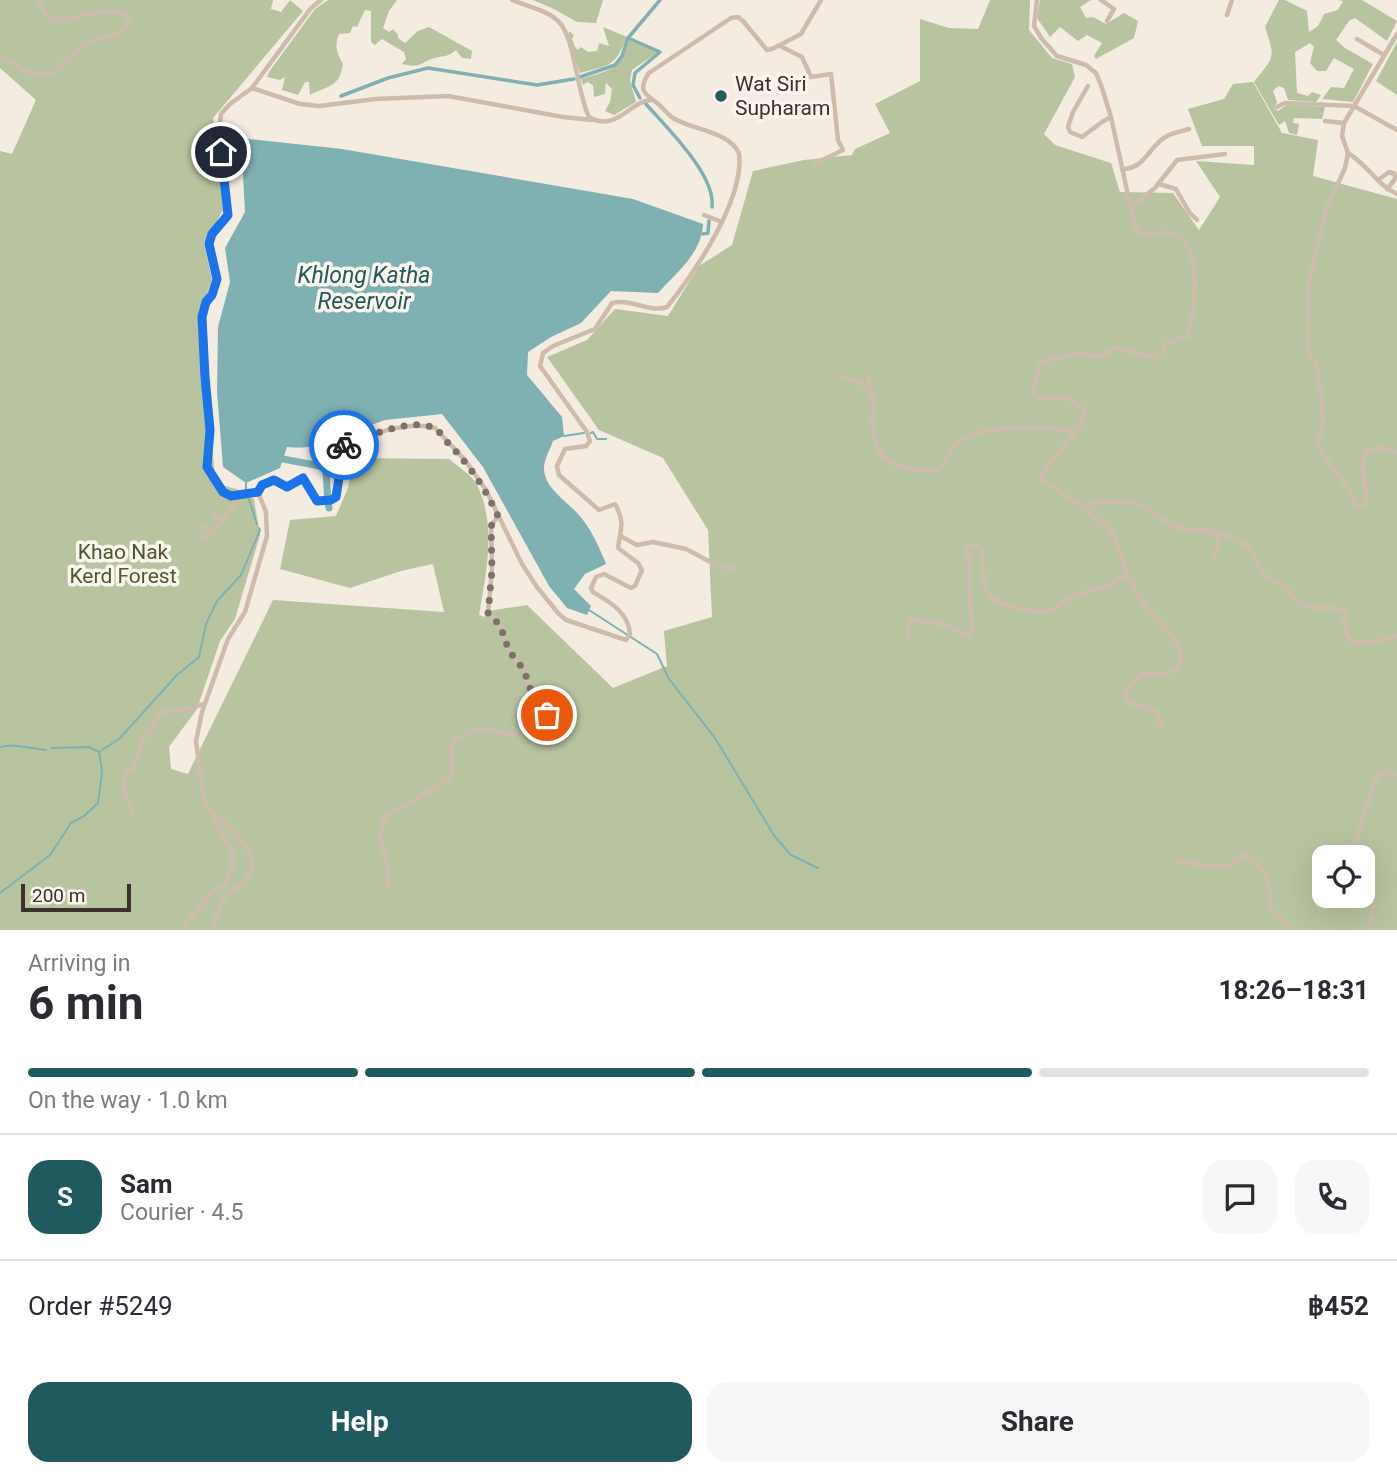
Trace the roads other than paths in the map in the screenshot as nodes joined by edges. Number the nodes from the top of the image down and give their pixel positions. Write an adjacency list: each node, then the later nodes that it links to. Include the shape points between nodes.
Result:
1 (38, 0): 14 (street, via 49,19 57,22 118,11 127,15 128,22 119,34 82,47 52,74 38,75)
2 (321, 0): 16 (street)
3 (512, 0): 21 (street, via 560,23 586,113)
4 (821, 0): 12 (street, via 802,34)
5 (1037, 0): 20 (street, via 1034,26 1041,38 1057,56 1096,73)
6 (1101, 0): 9 (street, via 1114,9)
7 (1232, 0): 8 (street)
8 (1227, 15)
9 (1107, 21)
10 (1397, 34): 13 (street)
11 (1357, 39): 13 (street)
12 (779, 46): 17 (street, via 767,50 743,21 731,18 649,73 642,83); 28 (street, via 802,57 811,77 831,74 843,150)
13 (1384, 55): 18 (street)
14 (0, 58)
15 (1088, 86): 20 (street, via 1073,112 1070,132 1082,137)
16 (252, 88): 21 (street, via 319,106 448,96); 44 (street, via 226,108 219,120 228,215 209,244 217,279 202,317 210,430 207,467 223,492)
17 (651, 100): 21 (street, via 616,119); 37 (street, via 674,119 736,147 739,167)
18 (1354, 106): 19 (street, via 1285,103); 23 (street); 25 (street)
19 (1277, 107)
20 (1111, 117): 29 (street)
21 (592, 120)
22 (1325, 121): 23 (street)
23 (1343, 123): 27 (street)
24 (1189, 129): 29 (street, via 1165,136 1142,162)
25 (1397, 130)
26 (1226, 153): 31 (street, via 1177,160)
27 (1348, 153): 30 (street); 42 (street, via 1325,212 1308,288 1307,349 1318,369 1323,421 1317,446 1357,507 1367,498 1361,469 1367,451 1381,447)
28 (814, 164)
29 (1122, 169): 34 (street)
30 (1378, 180): 32 (street); 32 (street, via 1389,172 1395,174)
31 (1159, 184): 34 (street); 36 (street, via 1176,189)
32 (1387, 189): 33 (street)
33 (1397, 194)
34 (1131, 207): 41 (street, via 1138,233 1176,234 1191,256 1196,277 1188,336 1166,344 1155,358 1115,348 1101,357 1079,353 1041,362 1035,395 1041,399 1063,397 1079,404 1086,415)
35 (704, 215): 37 (street)
36 (1196, 220)
37 (722, 222): 53 (street, via 712,244 667,307 659,310 623,301 612,303 595,329 543,353 540,366 590,441 586,446 565,449 557,466 559,475 599,510 615,505)
38 (837, 376): 40 (street, via 859,382)
39 (869, 377): 40 (street)
40 (870, 396): 41 (street, via 883,456 916,471 939,470 956,444 977,434 1013,428)
41 (1076, 431): 45 (street, via 1042,479)
42 (1397, 453)
43 (258, 492): 44 (street); 47 (street, via 268,481 287,487 303,478 317,501 331,500 338,491 340,447 390,429 428,426 465,460); 59 (street, via 266,512 267,536 245,612 228,639)
44 (238, 495): 48 (street)
45 (1082, 506): 51 (street, via 1107,501 1135,504 1175,527); 56 (street, via 1112,532)
46 (213, 513): 48 (street)
47 (498, 516): 53 (street, via 531,579 566,620 626,640 630,630 622,612 591,588 599,575 631,588 641,577 640,565 618,548); 66 (street, via 491,526 488,614 500,625 509,651 547,715 544,725 523,733 483,728 455,741 451,776 386,816 379,836 389,867)
48 (222, 520): 50 (street)
49 (203, 527): 50 (street)
50 (211, 530): 52 (street, via 205,540)
51 (1212, 530): 54 (street, via 1219,541); 57 (street, via 1243,543 1263,573 1305,606 1344,611 1344,629 1353,643)
52 (200, 535)
53 (622, 537): 55 (street, via 638,545 653,542 686,549 720,567)
54 (1214, 557)
55 (734, 568)
56 (1127, 572): 58 (street, via 1054,609 1031,611 998,602 988,594 981,548 972,544 967,552 972,632 964,636 943,624 912,621 907,626); 60 (street, via 1181,655 1179,667 1140,675 1124,693 1132,704 1157,712)
57 (1397, 636)
58 (908, 637)
59 (205, 704): 62 (street, via 158,715 122,781); 68 (street, via 196,741 202,788 232,853 233,867 225,884 212,893)
60 (1162, 728)
61 (1397, 775): 64 (street, via 1377,775)
62 (132, 811)
63 (212, 811): 69 (street, via 236,831 252,860 247,880 227,895)
64 (1353, 845)
65 (1177, 861): 70 (street, via 1215,867 1228,866 1246,855 1255,859 1268,881 1270,908)
66 (387, 887)
67 (1373, 908): 71 (street)
68 (183, 930)
69 (212, 930)
70 (1293, 930)
71 (1367, 930)

